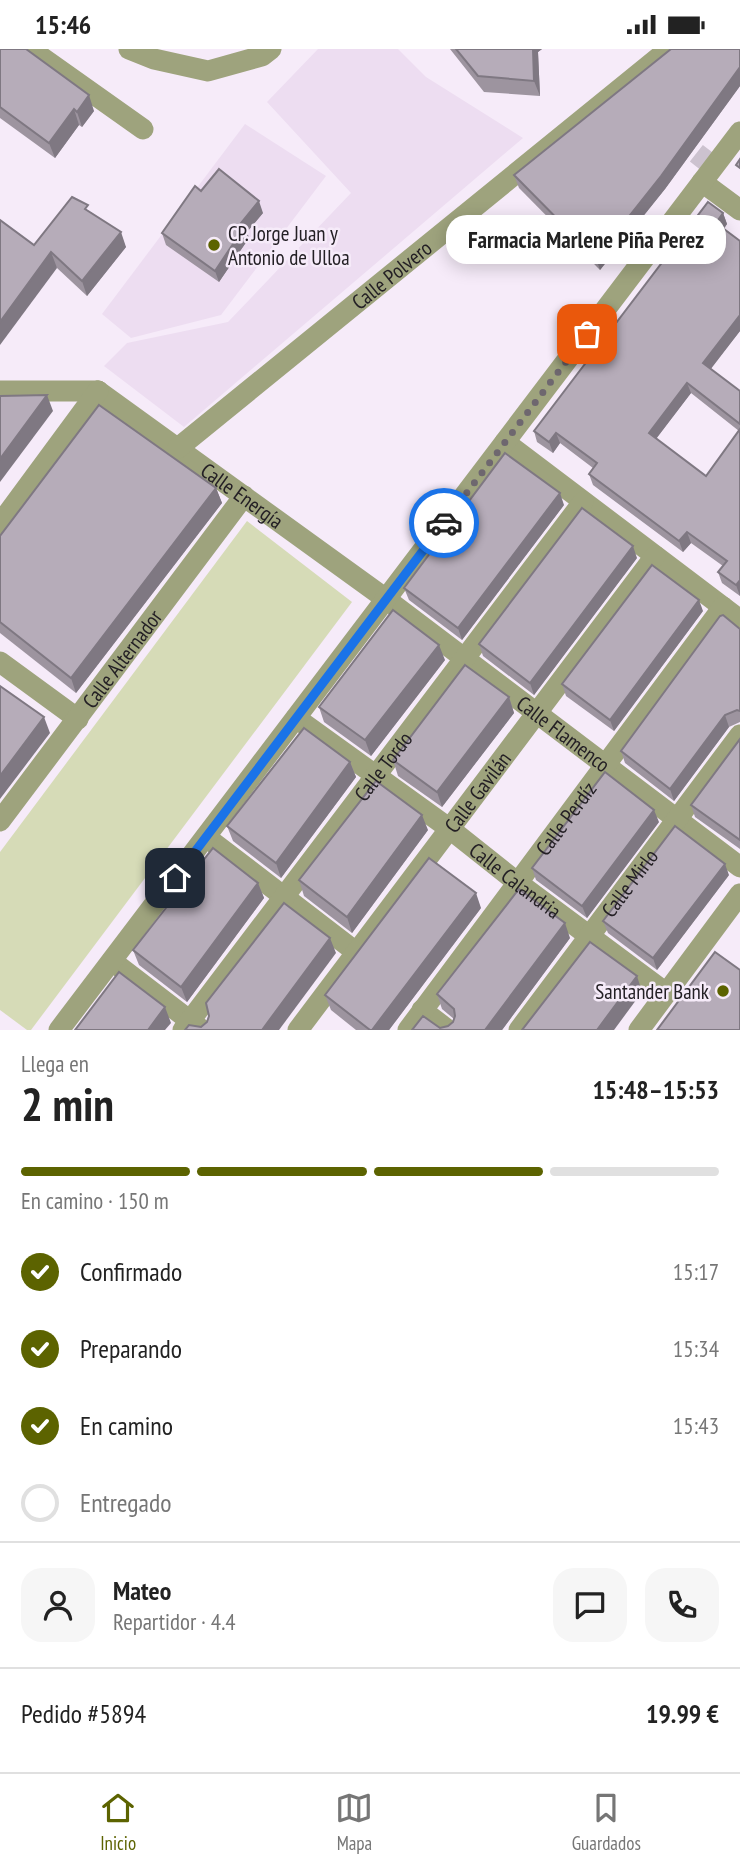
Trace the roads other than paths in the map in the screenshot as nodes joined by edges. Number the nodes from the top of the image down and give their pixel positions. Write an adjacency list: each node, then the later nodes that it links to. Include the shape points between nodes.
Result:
1 (30, 49): 5 (street)
2 (129, 49): 3 (street, via 208,71 262,56)
3 (271, 49)
4 (670, 49): 12 (street, Calle Polvero)
5 (143, 129)
6 (740, 132): 7 (street)
7 (702, 182): 8 (street); 11 (street)
8 (740, 210)
9 (0, 391): 10 (street)
10 (98, 391): 12 (street, Calle Energía); 15 (street)
11 (505, 442): 14 (street); 17 (street)
12 (178, 448): 13 (street, Calle Energía)
13 (244, 496): 17 (street, Calle Energía); 23 (street, Calle Alternador)
14 (583, 502): 16 (street); 19 (street, Calle Tordo)
15 (0, 524)
16 (655, 556): 18 (street); 21 (street, Calle Gavilán)
17 (386, 599): 19 (street, Calle Flamenco); 22 (street)
18 (735, 613): 25 (street, Calle Perdíz)
19 (465, 658): 21 (street, Calle Flamenco); 26 (street, Calle Tordo)
20 (0, 662): 23 (street)
21 (537, 713): 25 (street, Calle Flamenco); 29 (street, Calle Gavilán)
22 (296, 717): 26 (street, Calle Calandria); 30 (street)
23 (78, 719): 28 (street, Calle Alternador)
24 (740, 735): 27 (street, Calle Mirlo)
25 (606, 765): 27 (street, Calle Flamenco); 32 (street, Calle Perdíz)
26 (375, 776): 29 (street, Calle Calandria); 34 (street, Calle Tordo)
27 (677, 819): 31 (street, Calle Flamenco); 35 (street, Calle Mirlo)
28 (0, 821)
29 (450, 828): 32 (street, Calle Calandria); 36 (street, Calle Gavilán)
30 (206, 837): 34 (street); 37 (street)
31 (740, 867)
32 (518, 883): 35 (street, Calle Calandria); 39 (street, Calle Perdíz)
33 (740, 894): 38 (street)
34 (284, 897): 36 (street); 40 (street, Calle Tordo)
35 (590, 936): 38 (street, Calle Calandria); 45 (street, Calle Mirlo)
36 (356, 952): 42 (street, Calle Gavilán)
37 (112, 961): 40 (street); 41 (street)
38 (666, 993): 46 (street)
39 (422, 1010): 43 (street, Calle Perdíz); 44 (street)
40 (192, 1027)
41 (60, 1030)
42 (298, 1030)
43 (408, 1030)
44 (448, 1030)
45 (519, 1030)
46 (639, 1030)

